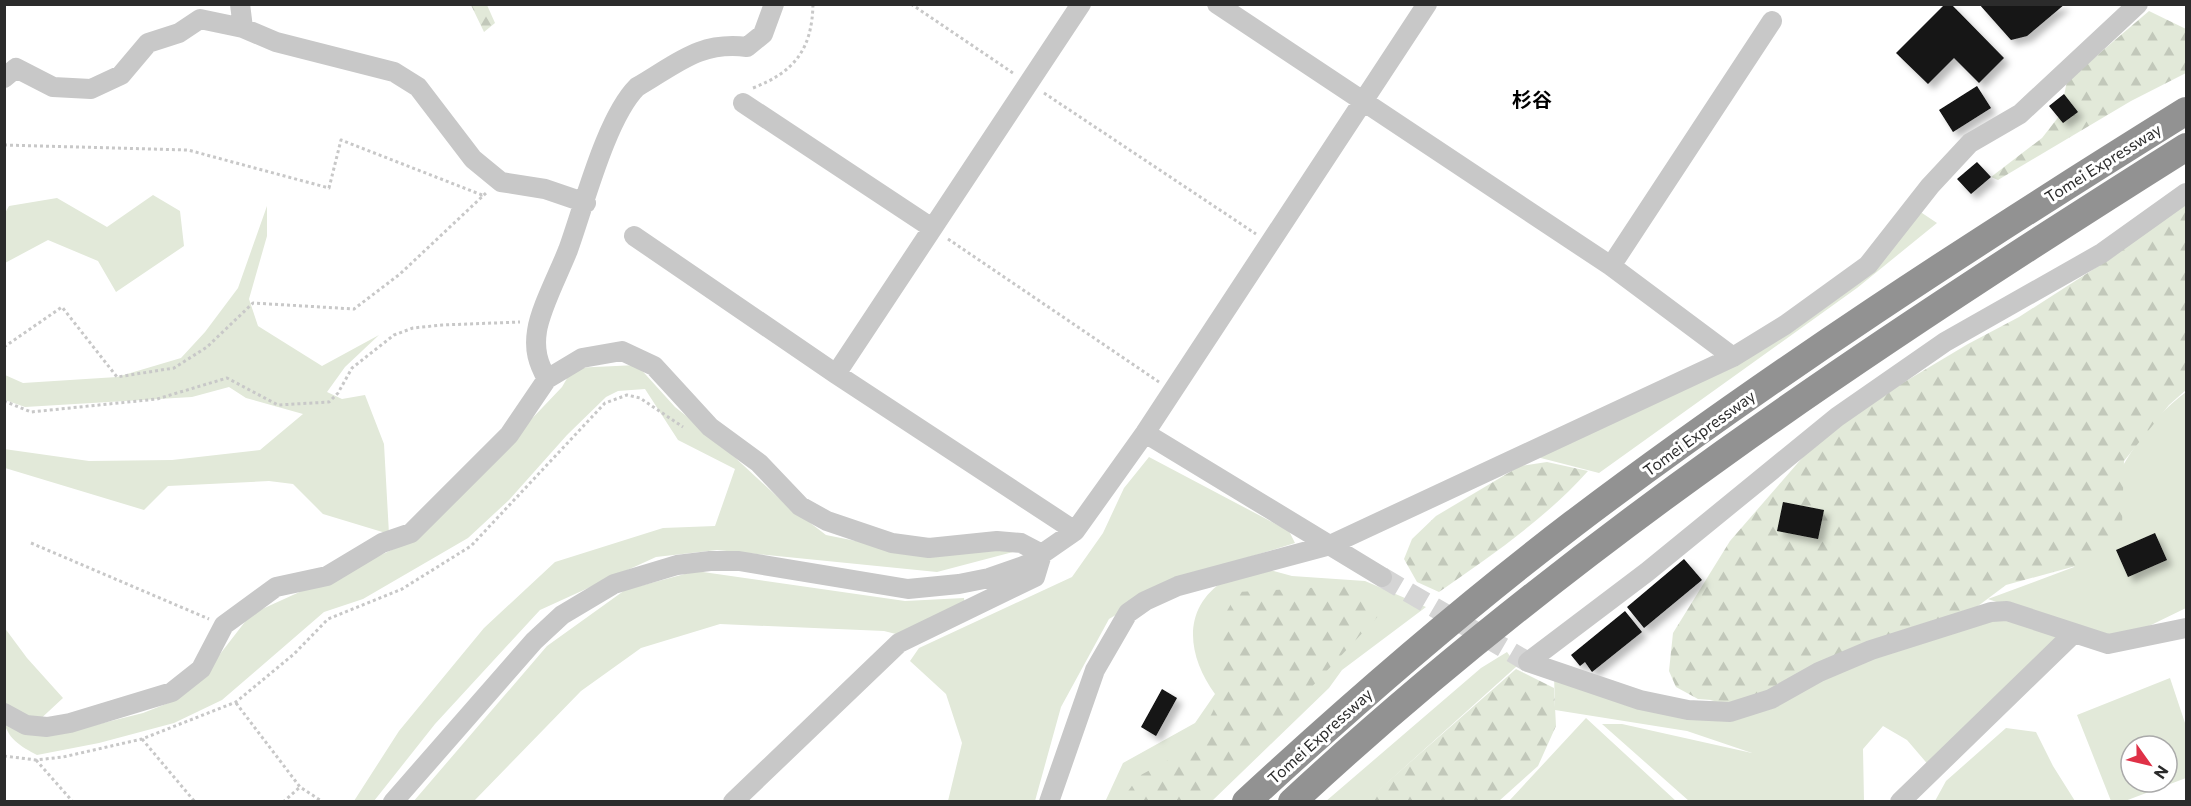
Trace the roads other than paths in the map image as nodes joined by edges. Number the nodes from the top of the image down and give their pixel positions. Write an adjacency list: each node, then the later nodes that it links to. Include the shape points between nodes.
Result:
1 (240, 4): 8 (street)
2 (774, 4): 15 (street, via 764,34 747,47 705,48 629,94 607,137)
3 (1081, 4): 16 (street)
4 (1217, 4): 10 (street)
5 (1427, 4): 10 (street)
6 (2138, 4): 19 (street, via 2020,114 1970,143 1930,186 1868,265)
7 (1772, 21): 18 (street)
8 (243, 28): 9 (street, via 200,19 179,33 148,43 122,75 91,89 53,87 16,69); 15 (street, via 276,42 394,72 418,87 494,187 545,189)
9 (4, 78)
10 (1362, 102): 18 (street); 22 (street)
11 (742, 104): 16 (street)
12 (2187, 111): 33 (highway, Tomei Expressway, via 1894,297 1735,405 1441,630)
13 (2187, 147): 34 (highway, Tomei Expressway, via 1911,323 1754,430 1620,528 1461,654)
14 (2187, 193): 28 (street, via 2102,253 1945,342 1837,417 1647,572 1528,662 1640,700 1688,710 1730,712 1772,699 1819,672 1872,650 1991,612 2007,611)
15 (586, 203): 21 (street, via 537,330 536,354)
16 (932, 228): 20 (street)
17 (634, 236): 20 (street)
18 (1611, 266): 19 (street)
19 (1733, 357): 24 (street)
20 (836, 374): 23 (street)
21 (547, 379): 25 (street, via 582,358 622,351 654,366 710,427 759,463 800,506 827,521 892,543 929,548 1021,543); 29 (street, via 509,435 411,533 382,543 327,576 276,587 224,625 201,669 172,692 47,727 26,725)
22 (1145, 434): 23 (street); 24 (street)
23 (1074, 531): 25 (street)
24 (1330, 545): 26 (street); 32 (street, via 1178,586 1145,600 1128,613 1095,670)
25 (1042, 555): 30 (street, via 989,579 908,589 739,561 677,564 614,584 562,615 534,641); 31 (street, via 1035,577 898,643)
26 (1382, 577)
27 (2187, 628): 28 (street, via 2108,644)
28 (2073, 634): 35 (street)
29 (4, 713)
30 (393, 801)
31 (733, 801)
32 (1049, 801)
33 (1246, 801)
34 (1292, 801)
35 (1900, 801)

